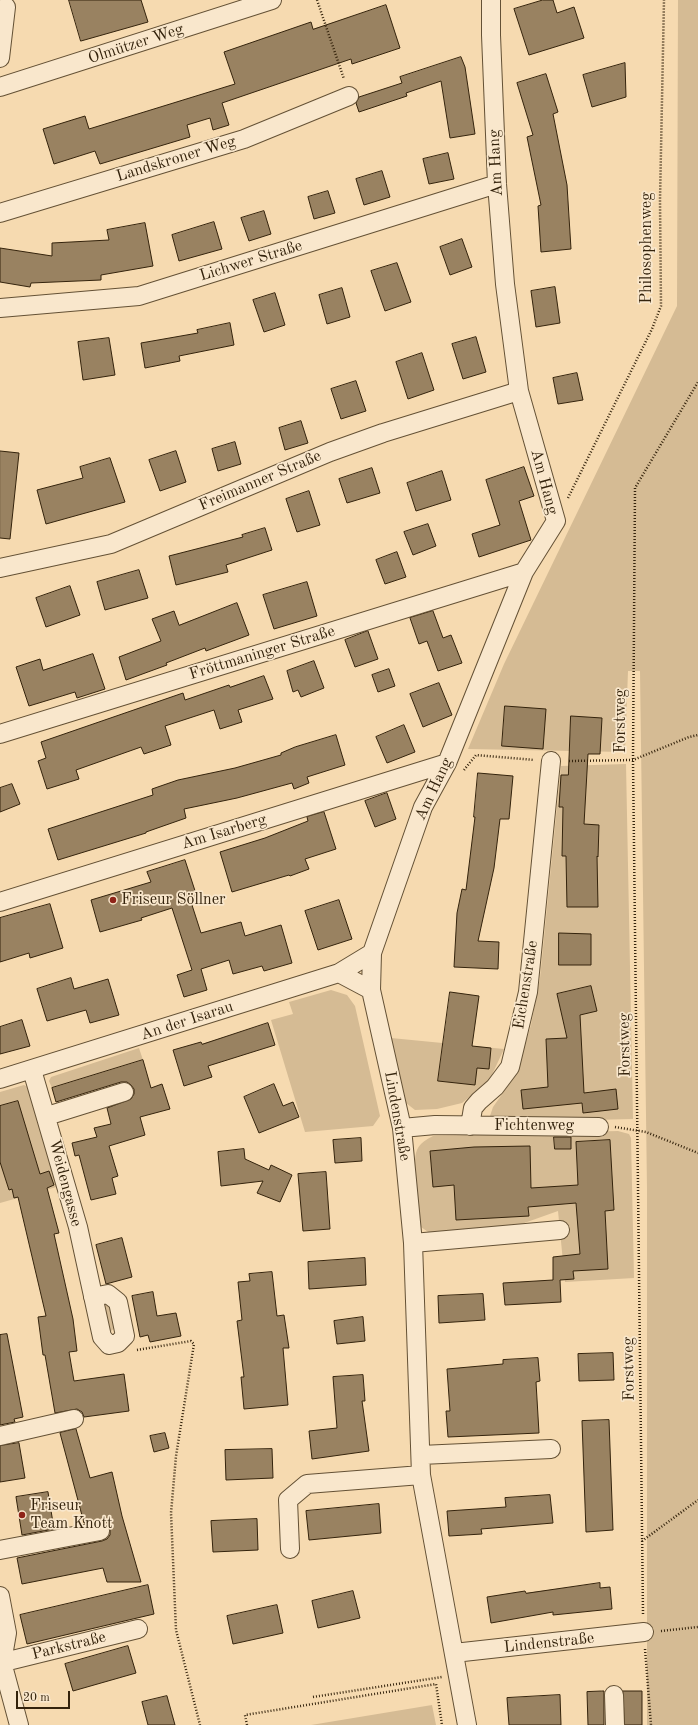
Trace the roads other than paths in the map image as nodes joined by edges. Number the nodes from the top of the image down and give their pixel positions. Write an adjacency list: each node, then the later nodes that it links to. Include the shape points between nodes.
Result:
1 (272, 0): 5 (street, Olmützer Weg)
2 (491, 0): 7 (street, Am Hang)
3 (7, 5): 4 (street)
4 (0, 58)
5 (0, 87)
6 (349, 96): 8 (street, Landskroner Weg, via 244,139)
7 (497, 184): 9 (street, Lichwer Straße, via 139,296); 10 (street, Am Hang, via 505,284)
8 (0, 213)
9 (0, 308)
10 (519, 391): 11 (street, Freimanner Straße, via 330,452 111,544); 12 (street, Am Hang, via 556,521)
11 (0, 568)
12 (524, 572): 13 (street, Fröttmaninger Straße); 15 (street, Am Hang)
13 (0, 734)
14 (550, 761): 24 (street, Eichenstraße, via 528,992 510,1067 495,1087 473,1108)
15 (447, 763): 16 (street, Am Isarberg); 17 (street, Am Hang, via 423,807)
16 (0, 902)
17 (372, 953): 18 (street); 19 (street, Am Hang)
18 (339, 973): 19 (street); 20 (street, An der Isarau)
19 (371, 990): 26 (street, Lindenstraße)
20 (32, 1070): 21 (street, An der Isarau); 23 (street, Weidengasse)
21 (0, 1079)
22 (124, 1092): 23 (street)
23 (47, 1116): 29 (street, Weidengasse, via 78,1228 102,1337 109,1345)
24 (470, 1126): 25 (street, Fichtenweg); 26 (street, via 435,1125)
25 (599, 1127)
26 (402, 1128): 28 (street, Lindenstraße)
27 (560, 1230): 28 (street)
28 (413, 1243): 33 (street, Lindenstraße)
29 (118, 1343)
30 (74, 1419): 31 (street)
31 (0, 1436)
32 (552, 1449): 33 (street)
33 (421, 1455): 34 (street, Lindenstraße)
34 (421, 1475): 36 (street, via 306,1484 288,1500); 41 (street, Lindenstraße)
35 (100, 1531): 37 (street)
36 (290, 1549)
37 (0, 1550)
38 (0, 1596): 42 (street, via 8,1633)
39 (138, 1629): 42 (street, Parkstraße)
40 (644, 1632): 41 (street, Lindenstraße)
41 (454, 1653): 45 (street, Lindenstraße)
42 (1, 1663): 44 (street)
43 (614, 1695): 46 (street)
44 (19, 1725)
45 (467, 1725)
46 (615, 1725)

